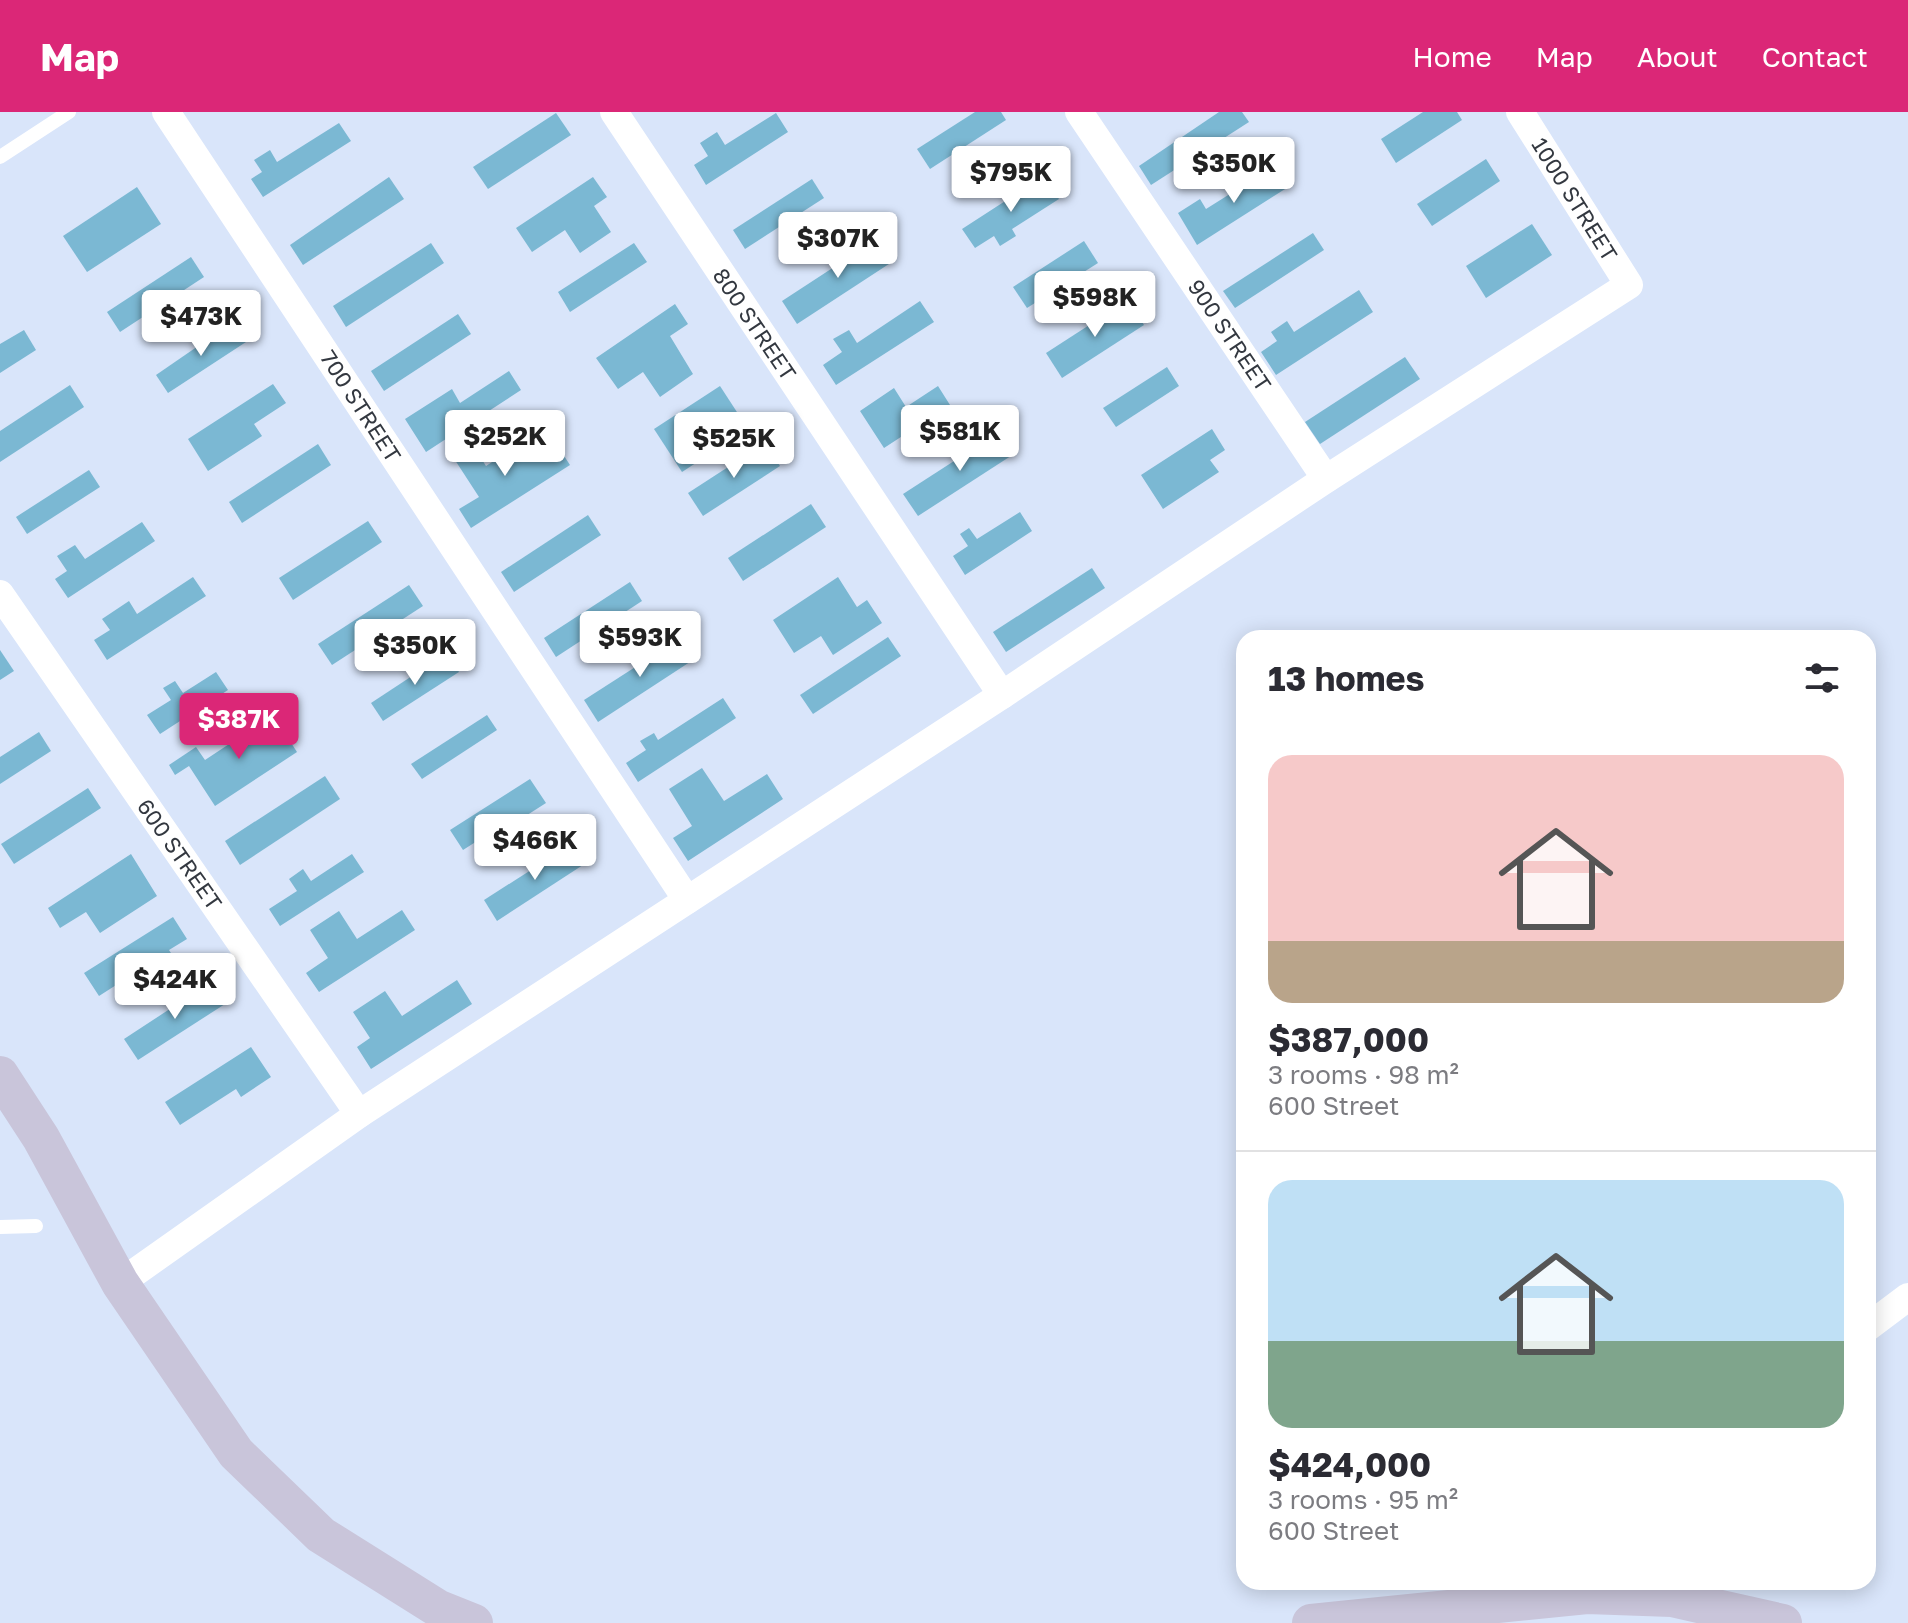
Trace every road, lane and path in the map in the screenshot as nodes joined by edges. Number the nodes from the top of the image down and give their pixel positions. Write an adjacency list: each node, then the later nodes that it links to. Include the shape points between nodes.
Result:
1 (69, 112): 6 (lane)
2 (166, 112): 10 (street, 700 STREET)
3 (614, 112): 9 (street, 800 STREET)
4 (1079, 112): 7 (street, 900 STREET)
5 (1520, 112): 7 (street, 1000 STREET, via 1629,285)
6 (0, 157)
7 (1326, 479): 9 (street)
8 (0, 594): 12 (street, 600 STREET)
9 (1002, 695): 10 (street)
10 (687, 900): 12 (street)
11 (0, 1075): 15 (street, via 41,1138)
12 (359, 1114): 15 (street)
13 (36, 1226): 14 (lane)
14 (0, 1227)
15 (120, 1283): 19 (street, via 236,1453 321,1535 439,1609)
16 (1908, 1297): 17 (street)
17 (1876, 1321)
18 (1674, 1590): 20 (street); 21 (street)
19 (474, 1623)
20 (1311, 1623)
21 (1783, 1623)

